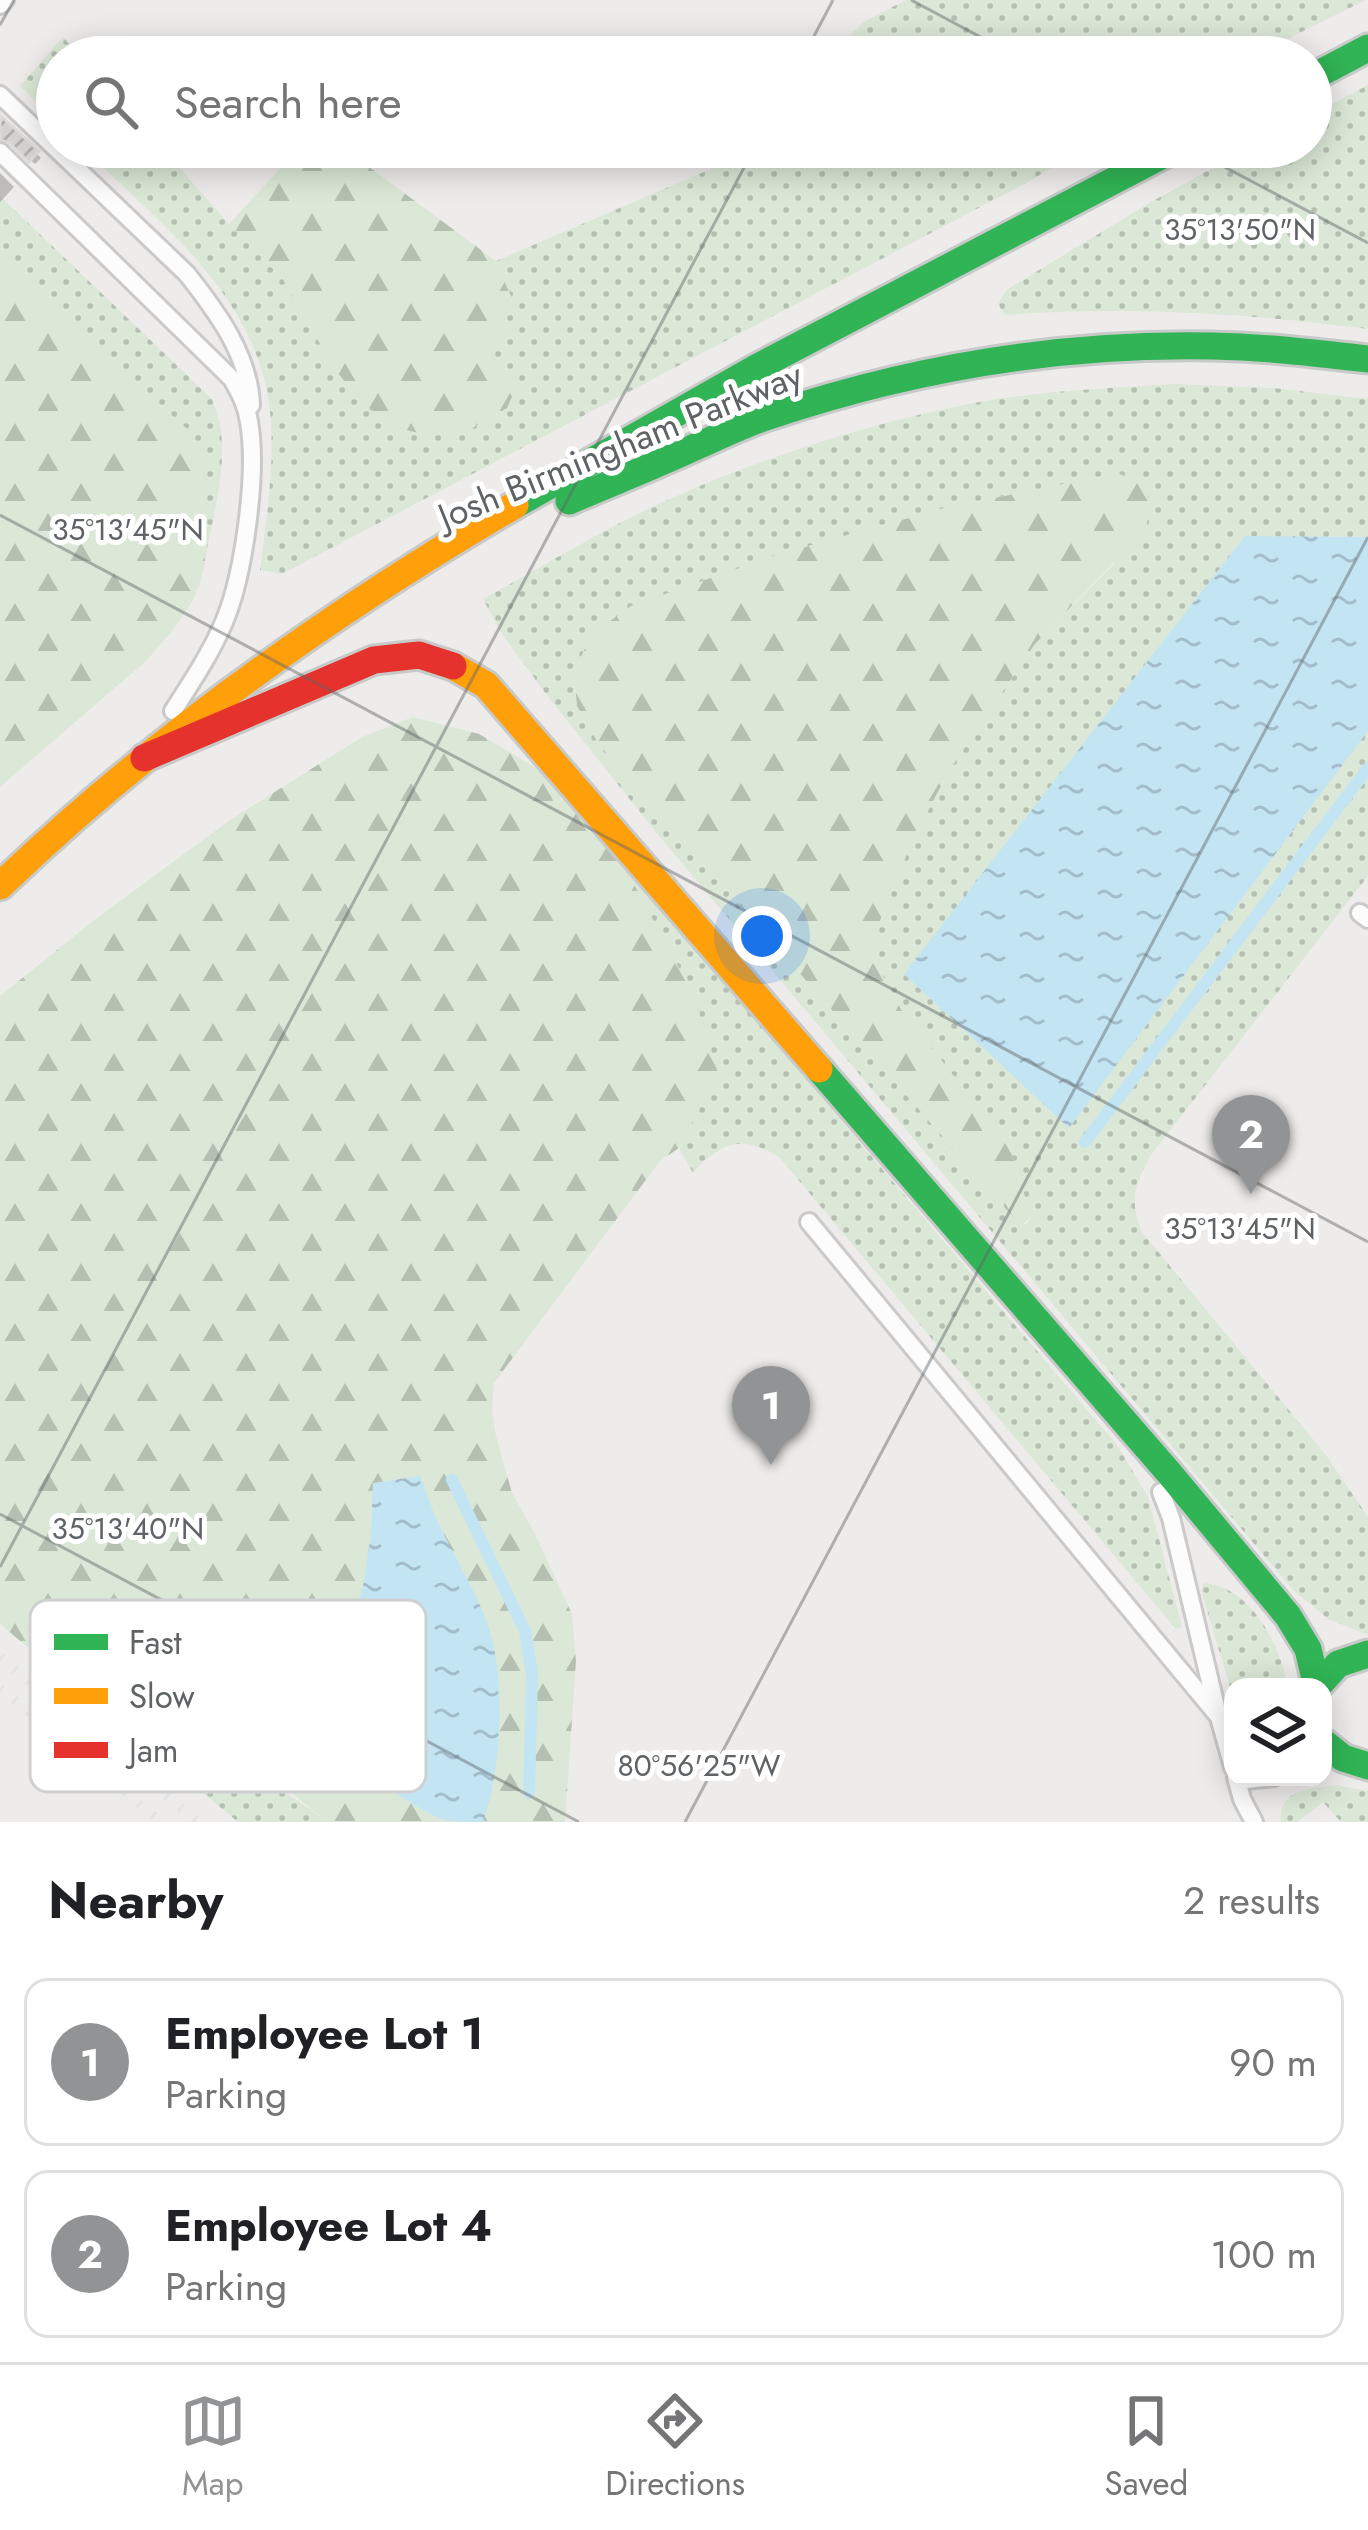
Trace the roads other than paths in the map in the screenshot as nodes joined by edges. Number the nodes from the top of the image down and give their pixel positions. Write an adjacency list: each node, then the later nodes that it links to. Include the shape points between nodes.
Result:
1 (1368, 48): 2 (main road)
2 (1332, 67)
3 (0, 95): 4 (lane)
4 (36, 129)
5 (0, 152): 9 (lane, via 232,379)
6 (76, 168): 9 (lane, via 205,296 248,376)
7 (1137, 168): 10 (main road, Josh Birmingham Parkway, via 616,444)
8 (1368, 359): 10 (main road, Josh Birmingham Parkway, via 1165,344 1027,353 893,380 760,419)
9 (250, 424): 11 (lane, via 238,582 224,623)
10 (399, 574): 11 (main road, Josh Birmingham Parkway)
11 (144, 758): 12 (main road, Josh Birmingham Parkway); 14 (main road, via 396,654 441,658 467,671)
12 (0, 886)
13 (809, 1222): 18 (lane)
14 (1112, 1405): 16 (main road, via 1288,1616); 18 (lane, via 1171,1518)
15 (1368, 1654): 17 (main road, via 1340,1662)
16 (1315, 1678)
17 (1323, 1678)
18 (1219, 1718): 19 (lane)
19 (1224, 1736)
20 (1332, 1755): 21 (main road)
21 (1368, 1766)
22 (1238, 1786): 23 (lane)
23 (1254, 1822)

